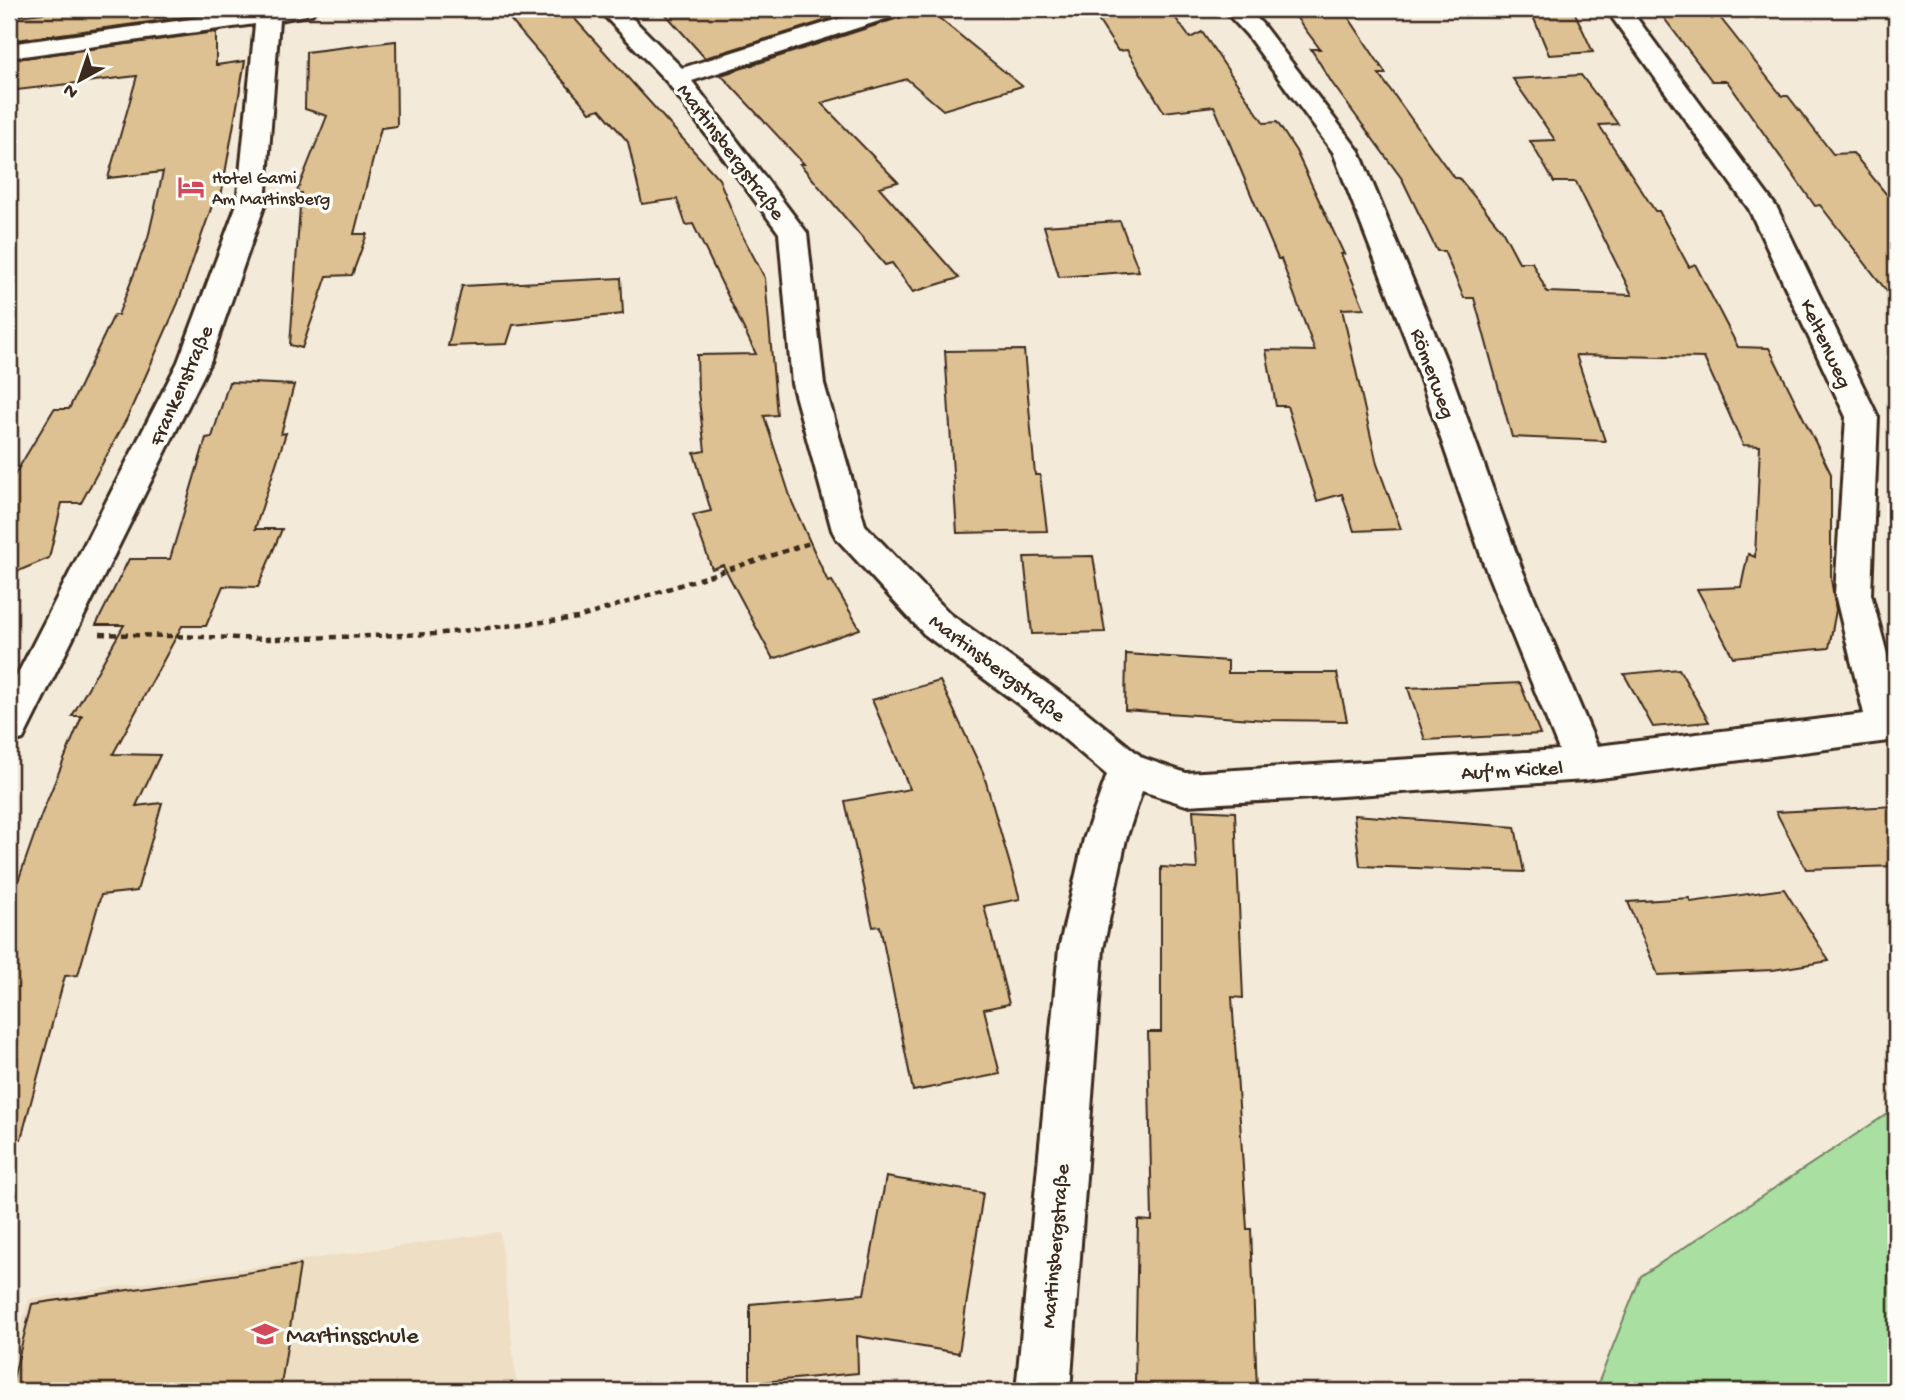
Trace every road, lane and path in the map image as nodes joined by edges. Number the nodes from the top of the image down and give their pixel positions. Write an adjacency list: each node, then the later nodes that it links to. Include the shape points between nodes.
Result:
1 (304, 9): 6 (street)
2 (610, 9): 8 (street, Martinsbergstraße)
3 (893, 9): 8 (street)
4 (1235, 9): 13 (street, Römerweg, via 1346,151 1431,363 1503,567)
5 (1618, 9): 11 (street, Keltenweg, via 1763,208 1862,417 1853,594)
6 (268, 15): 7 (street); 12 (street, Frankenstraße, via 251,204 194,362)
7 (9, 51)
8 (677, 78): 14 (street, Martinsbergstraße, via 793,233 808,384 849,530 937,624)
9 (814, 542): 10 (path, via 578,618 435,634 272,639)
10 (98, 634)
11 (1892, 726): 13 (street, Auf'm Kickel)
12 (9, 728)
13 (1585, 764): 14 (street, Auf'm Kickel, via 1186,789)
14 (1129, 770): 15 (street, Martinsbergstraße, via 1105,839 1081,949)
15 (1043, 1391)

